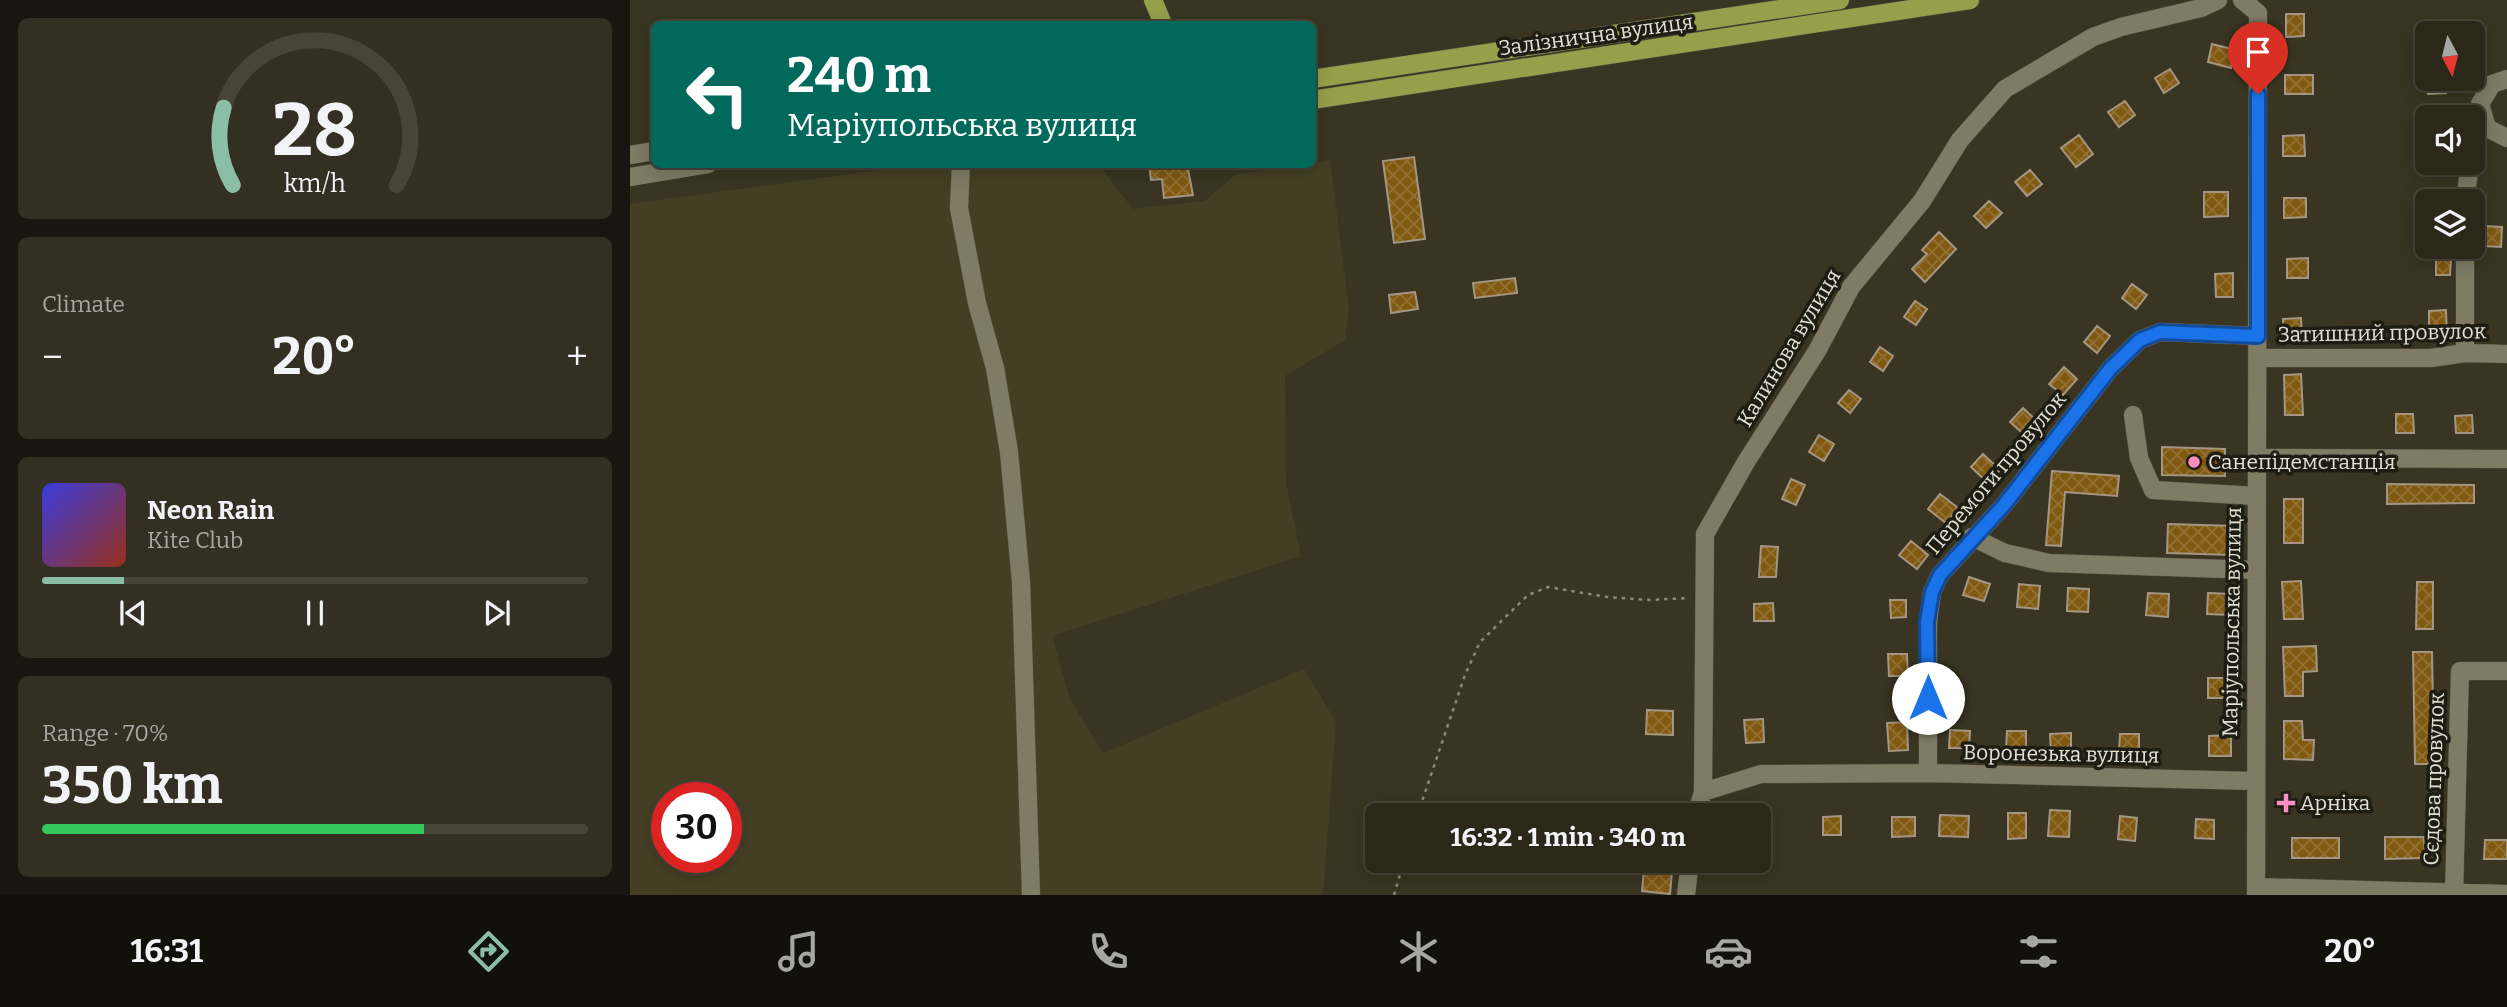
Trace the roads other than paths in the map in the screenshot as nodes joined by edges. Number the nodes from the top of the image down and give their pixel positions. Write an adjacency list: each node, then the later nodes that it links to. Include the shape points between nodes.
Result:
1 (1153, 0): 7 (main road)
2 (1840, 0): 8 (main road, Залізнична вулиця)
3 (1969, 0): 10 (main road, Залізнична вулиця)
4 (2218, 0): 33 (street, Калинова вулиця, via 2121,27 2068,50 2005,89 1959,140 1922,201 1851,287 1705,534)
5 (2242, 0): 6 (street)
6 (2263, 6): 20 (street, Маріупольська вулиця)
7 (1162, 21)
8 (1316, 78)
9 (2507, 79): 11 (street, via 2492,84)
10 (1316, 99)
11 (2480, 105)
12 (2485, 125): 13 (street, via 2493,134)
13 (2507, 138)
14 (651, 152): 15 (street)
15 (630, 155)
16 (684, 168): 18 (street)
17 (961, 168): 41 (street, via 959,208 1009,452 1021,582)
18 (630, 177)
19 (2465, 259): 21 (street)
20 (2258, 336): 23 (street, Маріупольська вулиця); 28 (street, Перемоги провулок, via 2160,332 2140,340 2110,369 2004,505)
21 (2465, 353): 22 (street, Затишний провулок); 23 (street, Затишний провулок, via 2431,358)
22 (2507, 354)
23 (2258, 358): 25 (street, Маріупольська вулиця)
24 (2133, 415): 27 (street, via 2139,458 2153,490)
25 (2258, 458): 26 (street); 27 (street, Маріупольська вулиця)
26 (2507, 459)
27 (2257, 496): 29 (street, Маріупольська вулиця)
28 (1972, 537): 29 (street, via 2005,553 2049,562); 31 (street, Перемоги провулок, via 1940,575 1932,592 1927,622)
29 (2255, 570): 32 (street, Маріупольська вулиця)
30 (2507, 671): 39 (street, Сєдова провулок, via 2460,671)
31 (1928, 773): 32 (street, Воронезька вулиця); 33 (street, Воронезька вулиця, via 1761,774)
32 (2253, 781): 36 (street, Маріупольська вулиця)
33 (1703, 792): 34 (street, Калинова вулиця)
34 (1700, 803)
35 (1689, 873): 42 (street)
36 (2256, 891): 37 (street)
37 (2344, 892): 38 (street)
38 (2415, 894): 39 (street)
39 (2454, 894): 43 (street)
40 (2507, 894): 43 (street)
41 (1031, 895)
42 (1686, 895)
43 (2489, 895)

